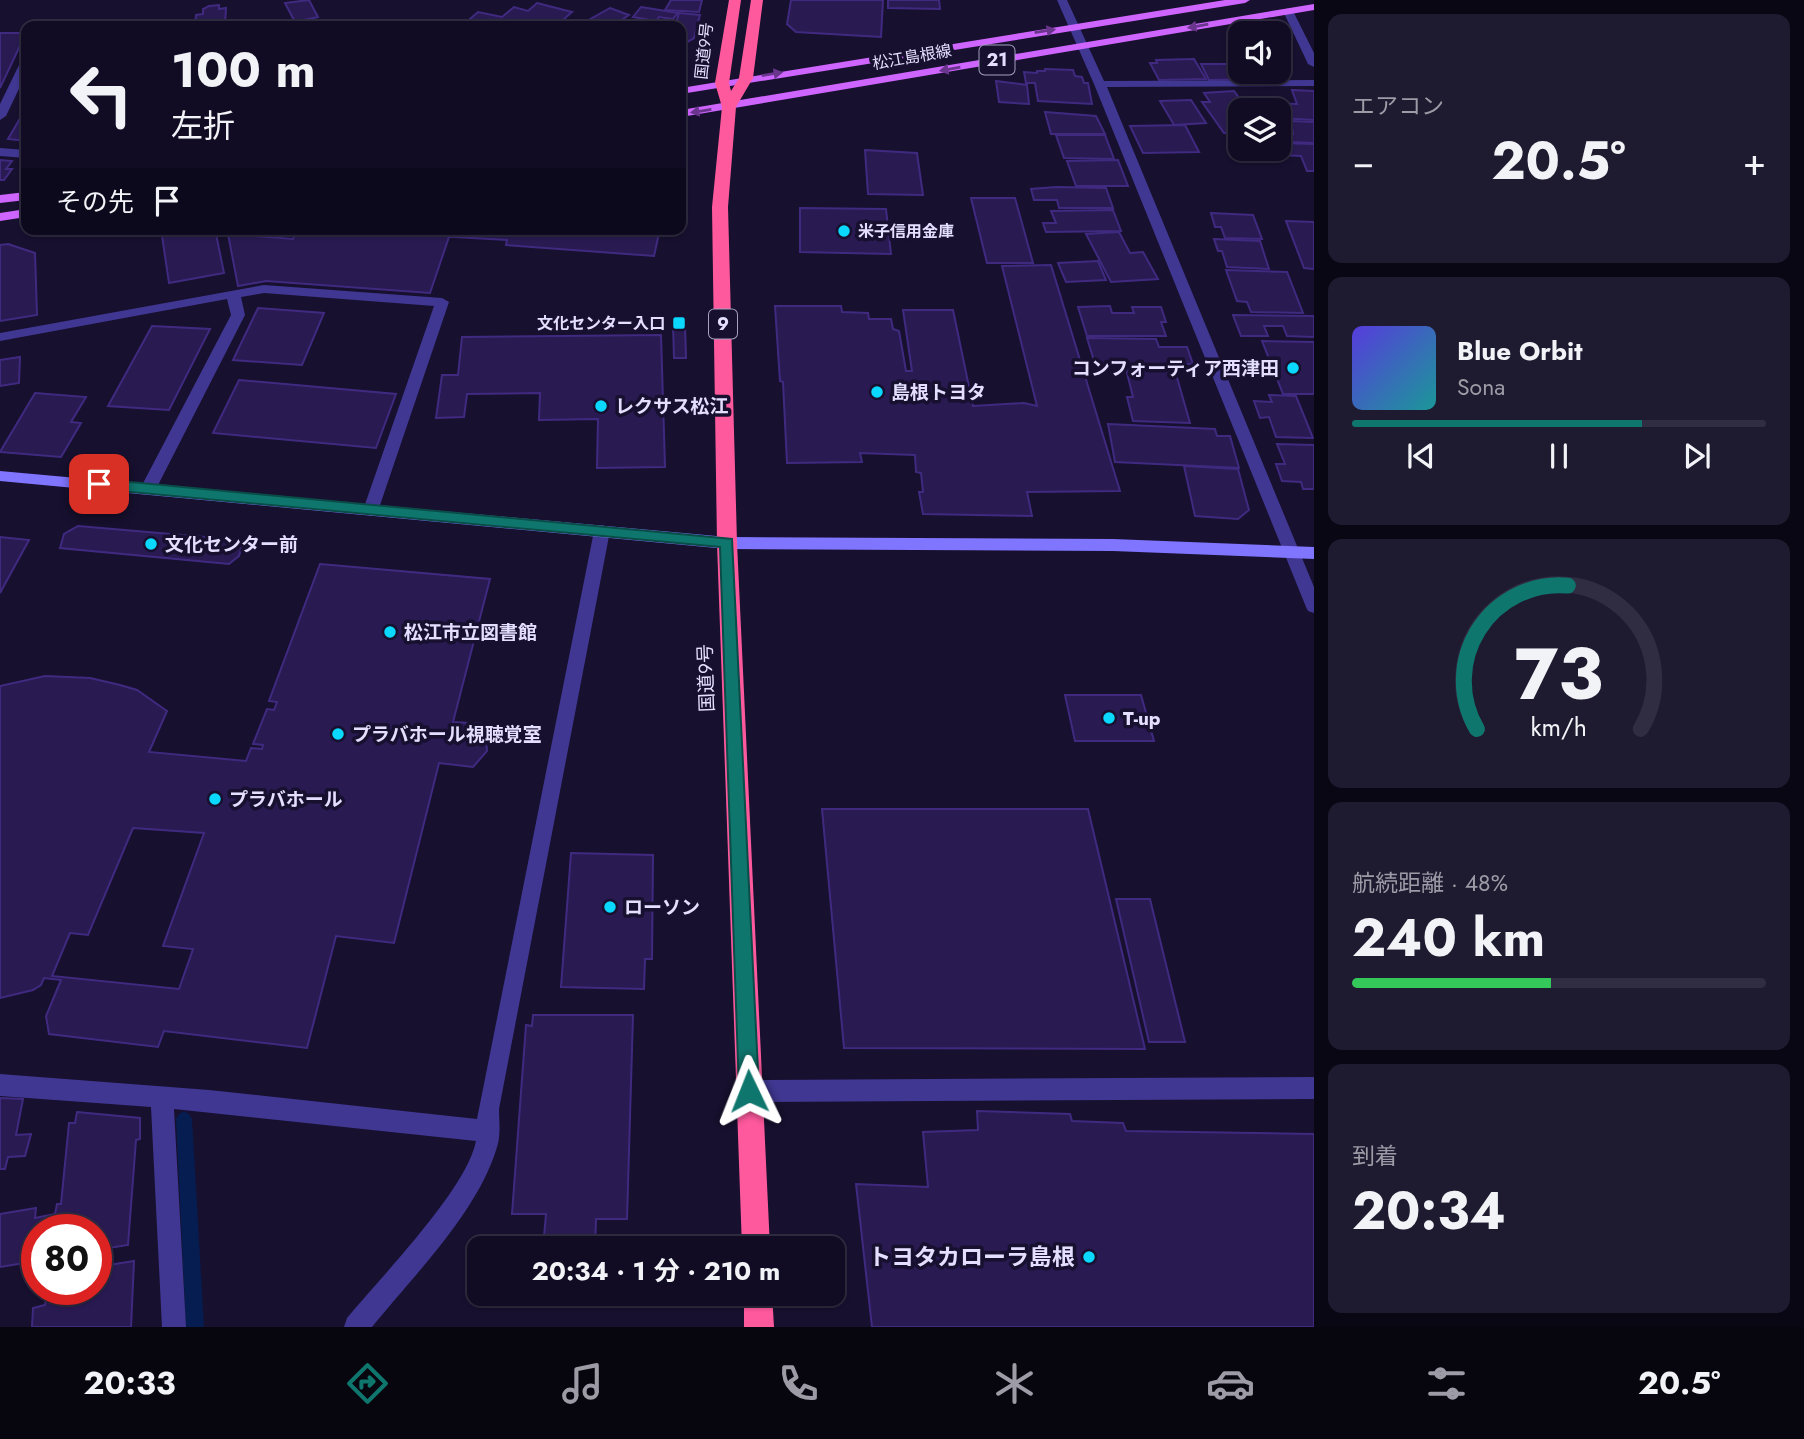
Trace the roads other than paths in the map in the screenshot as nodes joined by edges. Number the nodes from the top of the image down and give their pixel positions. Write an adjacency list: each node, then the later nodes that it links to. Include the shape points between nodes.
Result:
1 (735, 0): 12 (highway, 国道9号 / 9)
2 (757, 0): 11 (highway, 国道9号 / 9)
3 (1062, 0): 7 (street)
4 (1245, 0): 7 (main road, 松江島根線 / 21)
5 (1314, 7): 6 (main road, 松江島根線 / 21)
6 (1288, 11): 8 (main road, 松江島根線 / 21, one-way to 8); 9 (street)
7 (1073, 27): 8 (street); 11 (main road, 松江島根線 / 21, one-way to 7)
8 (1082, 46): 14 (street); 16 (main road, 松江島根線 / 21, one-way to 16)
9 (1314, 64)
10 (21, 73): 18 (street)
11 (746, 78): 12 (main road, 松江島根線 / 21); 16 (highway, 国道9号 / 9)
12 (722, 83): 15 (main road, 松江島根線 / 21); 16 (highway, 国道9号 / 9)
13 (1314, 83): 14 (street)
14 (1100, 84): 32 (street)
15 (686, 90)
16 (729, 107): 17 (main road, 松江島根線 / 21, one-way to 17); 31 (highway, 国道9号 / 9, via 720,206)
17 (686, 113)
18 (0, 116)
19 (0, 152): 20 (street)
20 (21, 153)
21 (21, 197): 22 (main road)
22 (0, 200)
23 (21, 214): 24 (main road)
24 (0, 217)
25 (233, 294): 26 (street); 28 (street, via 238,315); 29 (street, via 264,289 442,302)
26 (0, 337)
27 (0, 476): 28 (street)
28 (148, 489): 29 (street)
29 (371, 510): 30 (street)
30 (602, 531): 31 (street); 39 (street, via 533,870 488,1109)
31 (727, 543): 32 (street); 37 (highway, 国道9号 / 9)
32 (1292, 551): 33 (street); 34 (street)
33 (1314, 553)
34 (1314, 607)
35 (0, 1085): 38 (street)
36 (1314, 1088): 37 (street)
37 (749, 1091): 40 (highway, 国道9号 / 9)
38 (162, 1099): 39 (street); 42 (street)
39 (488, 1131): 43 (street, via 467,1185)
40 (755, 1236)
41 (758, 1306): 44 (highway)
42 (174, 1327)
43 (356, 1327)
44 (759, 1327)

